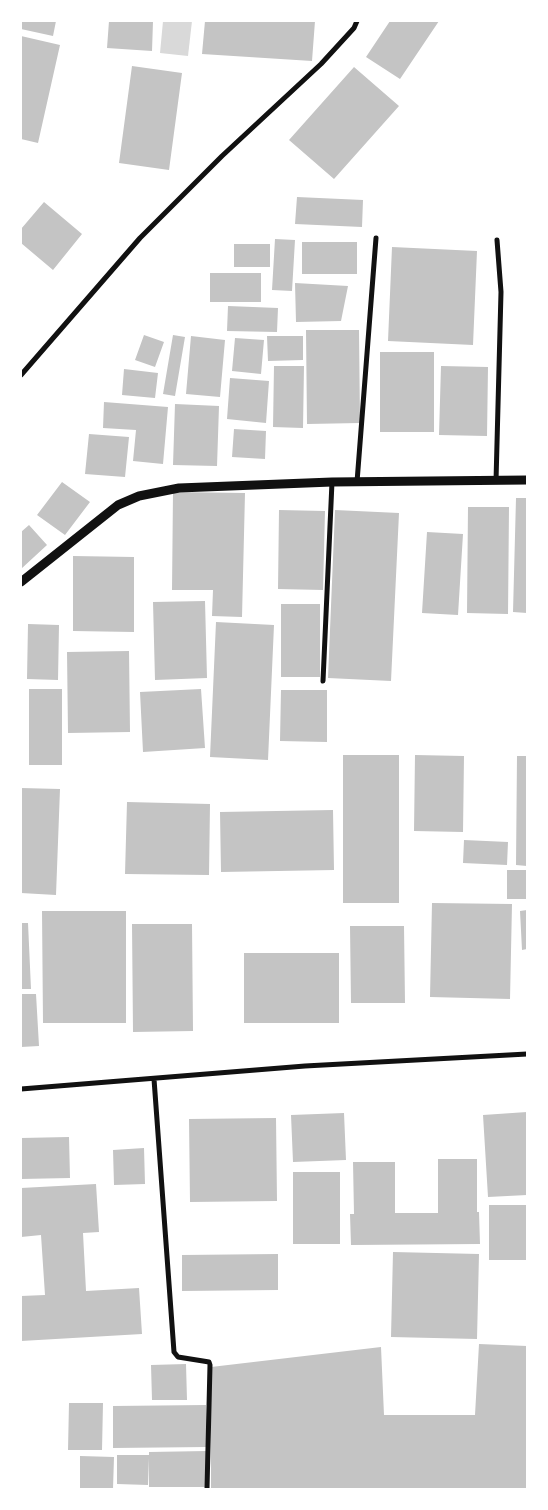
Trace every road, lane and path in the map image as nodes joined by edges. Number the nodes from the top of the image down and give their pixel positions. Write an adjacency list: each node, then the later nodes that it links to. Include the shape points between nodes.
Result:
1 (357, 21): 4 (street, via 321,64 140,238)
2 (376, 238): 8 (street)
3 (498, 240): 6 (street, via 501,292)
4 (21, 375)
5 (527, 480): 6 (street)
6 (496, 481): 8 (street)
7 (332, 482): 8 (street); 9 (street, via 179,488 139,496 118,505); 10 (street)
8 (357, 482)
9 (21, 582)
10 (323, 682)
11 (527, 1054): 12 (street, via 305,1066)
12 (154, 1079): 13 (street); 14 (street, via 174,1352 178,1357 203,1360 210,1365)
13 (21, 1089)
14 (208, 1489)

